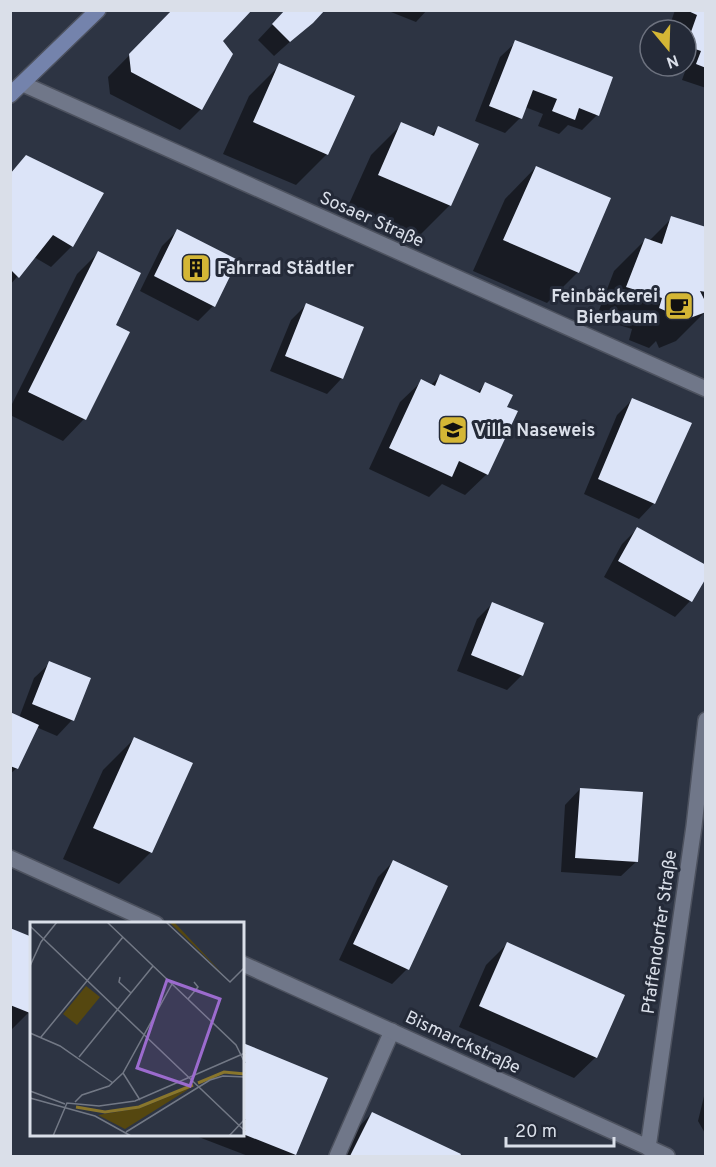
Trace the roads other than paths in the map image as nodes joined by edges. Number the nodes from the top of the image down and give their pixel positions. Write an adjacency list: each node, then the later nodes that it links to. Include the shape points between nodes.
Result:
1 (98, 10): 2 (street)
2 (17, 83): 3 (street); 4 (street, Sosaer Straße)
3 (10, 95)
4 (705, 389)
5 (705, 720): 10 (street, Pfaffendorfer Straße, via 694,826)
6 (10, 858): 7 (street)
7 (152, 922)
8 (244, 963): 9 (street, Bismarckstraße)
9 (392, 1031): 10 (street, Bismarckstraße); 11 (street)
10 (648, 1148): 12 (street, Bismarckstraße)
11 (337, 1156)
12 (667, 1156)

